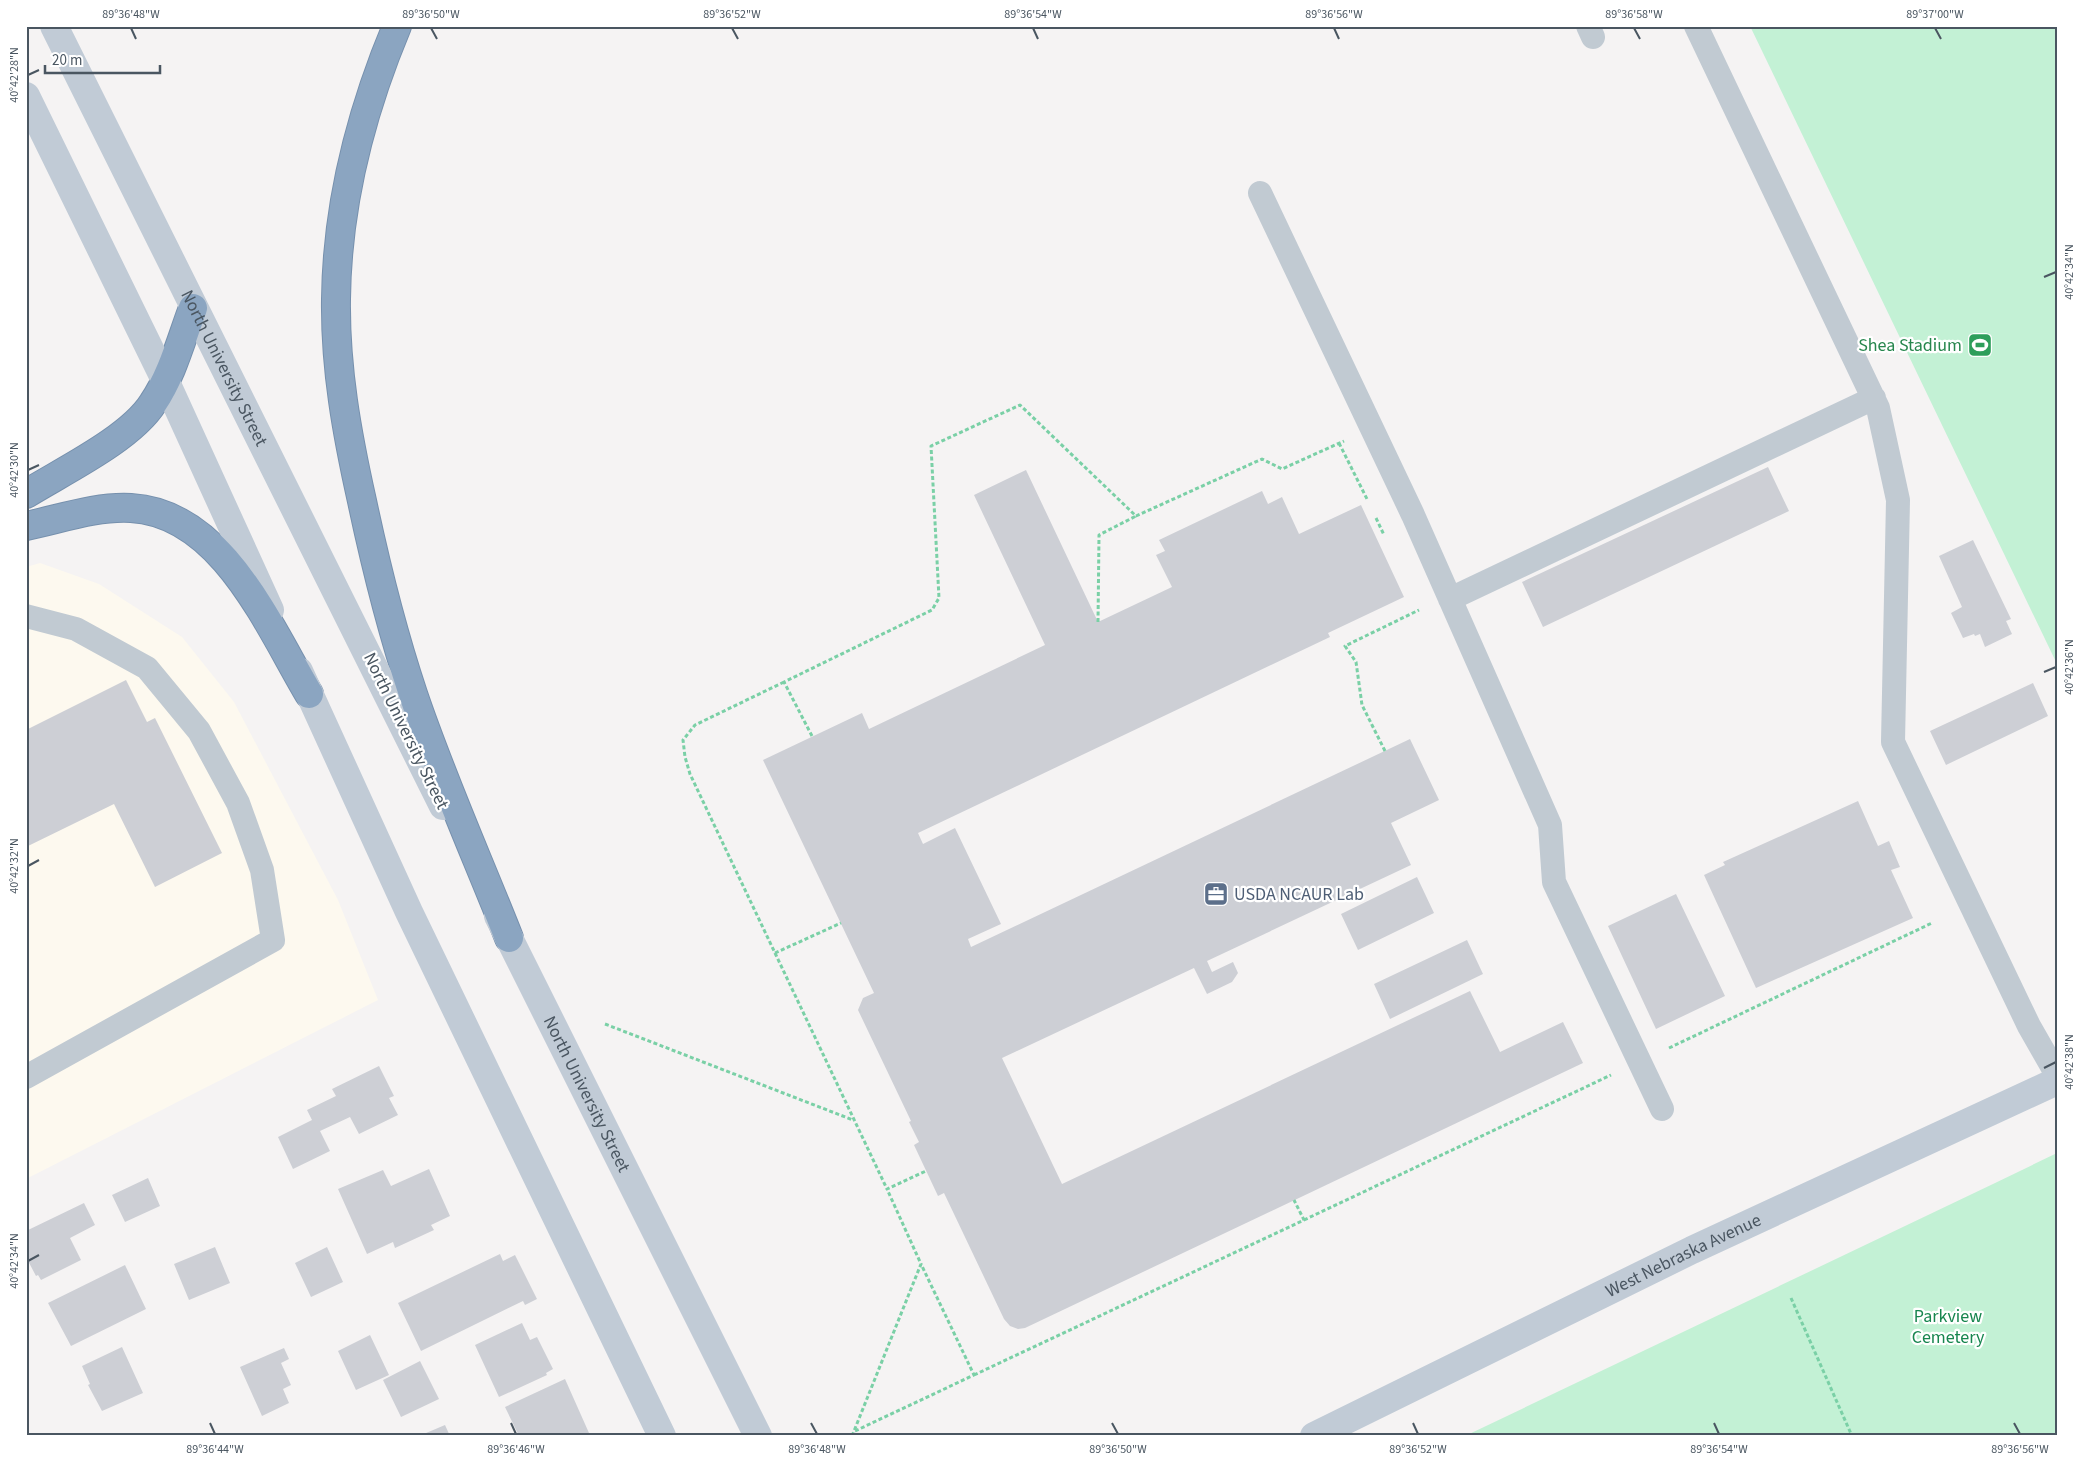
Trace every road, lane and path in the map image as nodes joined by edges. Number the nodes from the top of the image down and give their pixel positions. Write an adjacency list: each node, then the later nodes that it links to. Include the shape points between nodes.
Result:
1 (54, 26): 6 (main road, North University Street)
2 (397, 26): 26 (highway, via 372,91 346,200 336,298 341,392 372,550 403,663 428,735)
3 (1696, 26): 8 (lane)
4 (26, 96): 7 (main road)
5 (1260, 193): 9 (lane)
6 (193, 308): 7 (highway); 26 (main road, North University Street)
7 (166, 382): 11 (highway, via 153,404 133,425); 22 (main road)
8 (1874, 398): 17 (lane); 29 (lane, via 1898,500 1893,742 2029,1026)
9 (1372, 428): 10 (path); 17 (lane)
10 (1339, 443): 12 (path); 14 (path, via 1282,469 1262,459)
11 (26, 494)
12 (1369, 504)
13 (1374, 513): 16 (path)
14 (1136, 516): 20 (path, via 1099,535); 21 (path, via 1020,405 930,446 939,598 932,610)
15 (26, 526): 22 (highway, via 114,508 152,511 185,524 212,546 239,578)
16 (1386, 539)
17 (1450, 599): 32 (lane, via 1550,825 1554,882)
18 (1416, 603): 24 (path, via 1420,611 1345,646 1356,662 1362,705)
19 (26, 616): 30 (lane, via 76,629 146,668 199,732 238,803 262,870 273,940)
20 (1098, 622)
21 (784, 682): 23 (path); 27 (path, via 695,725 683,740 690,774)
22 (309, 694): 41 (main road, via 413,921)
23 (812, 736)
24 (1385, 751)
25 (841, 923): 27 (path)
26 (509, 938): 42 (main road, North University Street)
27 (775, 954): 33 (path)
28 (604, 1024): 33 (path)
29 (2057, 1075)
30 (26, 1077)
31 (2057, 1081): 43 (main road, West Nebraska Avenue, via 1692,1250)
32 (1662, 1109)
33 (854, 1120): 35 (path)
34 (926, 1171): 35 (path)
35 (887, 1189): 37 (path)
36 (1294, 1200): 39 (path, via 1304,1220)
37 (921, 1264): 39 (path); 40 (path)
38 (1791, 1298): 44 (path)
39 (974, 1375): 40 (path)
40 (853, 1434)
41 (662, 1436)
42 (758, 1436)
43 (1314, 1436)
44 (1852, 1436)

